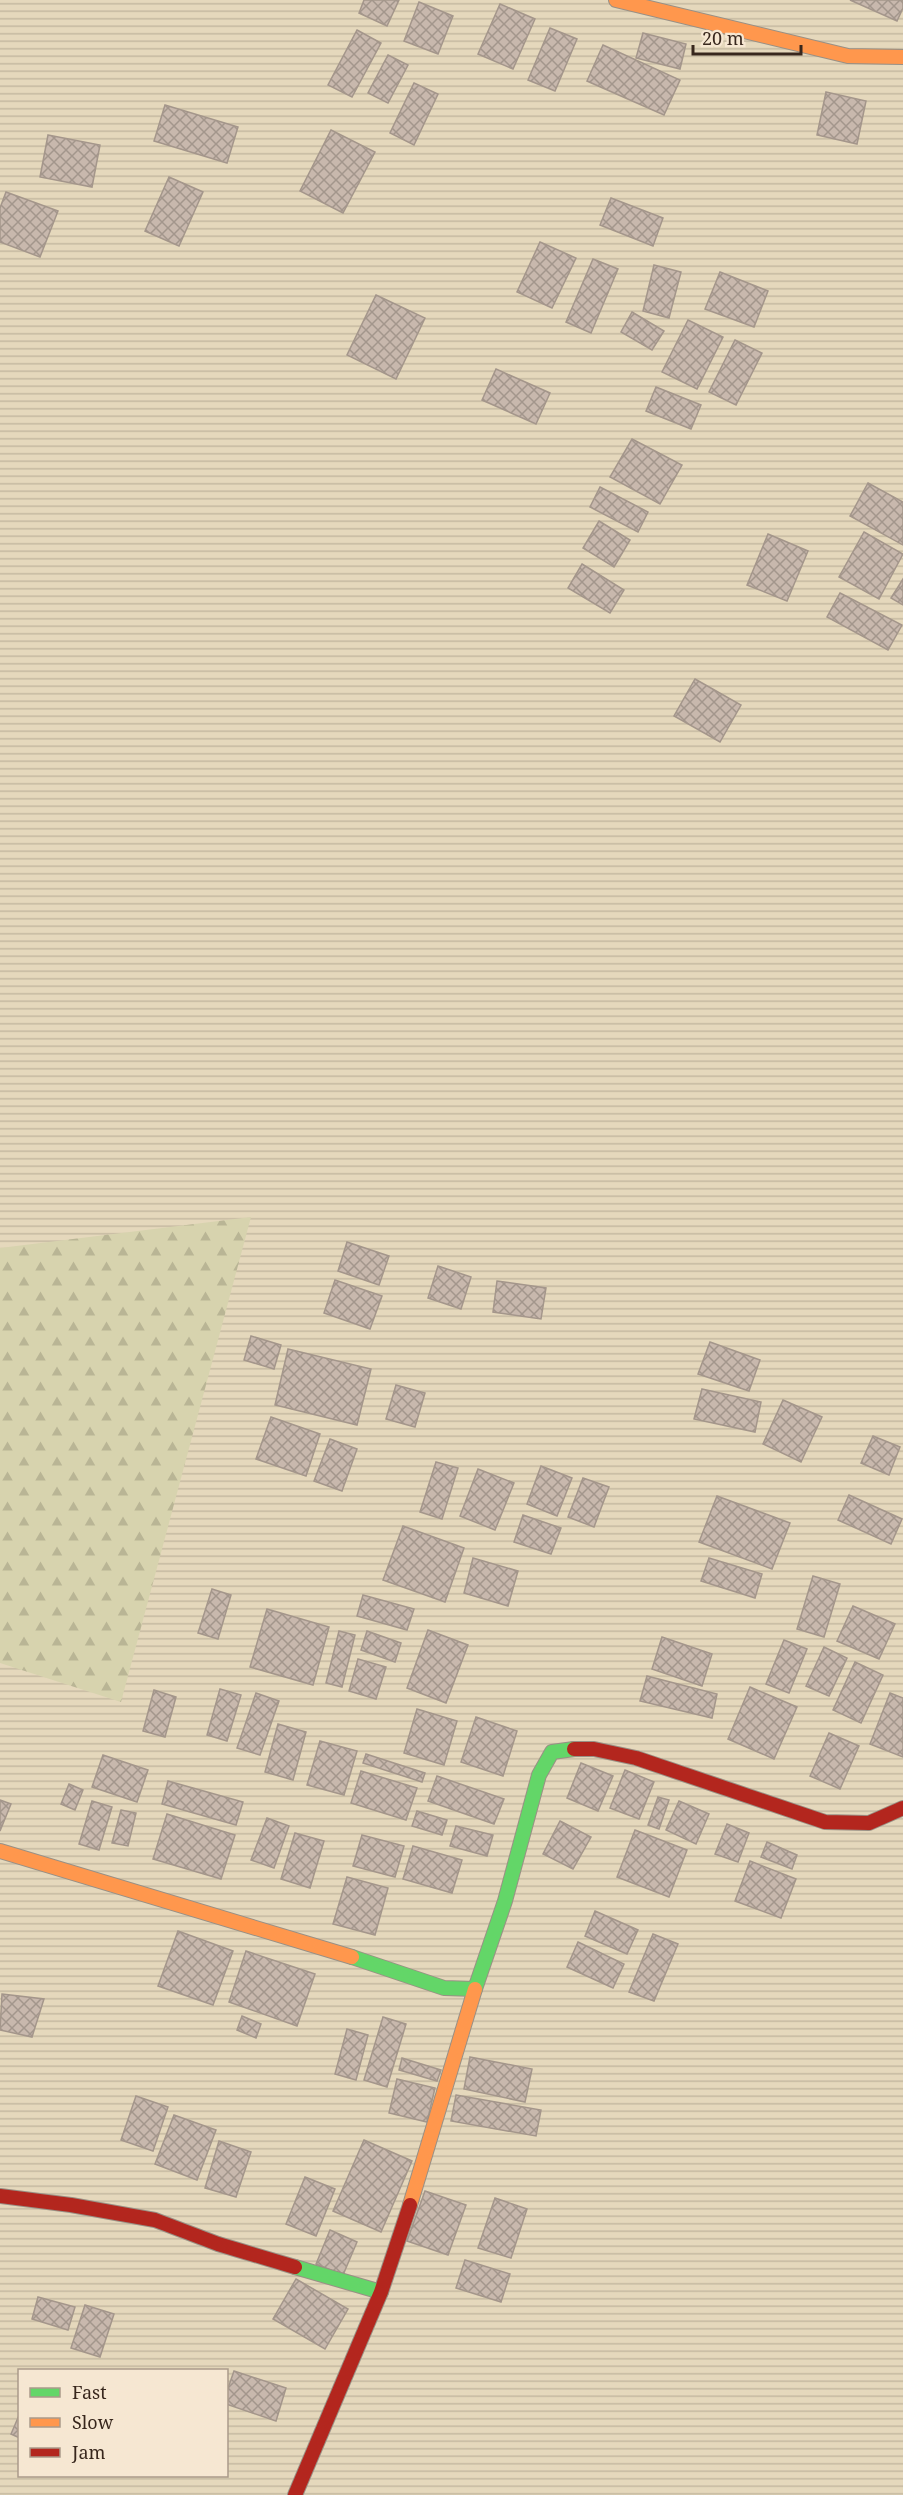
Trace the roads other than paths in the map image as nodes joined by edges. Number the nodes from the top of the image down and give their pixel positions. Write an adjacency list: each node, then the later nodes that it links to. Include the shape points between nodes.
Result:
1 (616, 0): 2 (street, via 848,56)
2 (903, 57)
3 (903, 1808): 5 (street, via 869,1823 825,1822 636,1758 594,1749 552,1752 539,1774 505,1901)
4 (0, 1851): 5 (street, via 444,1988)
5 (475, 1989): 7 (street)
6 (0, 2196): 7 (street, via 155,2220 218,2244)
7 (381, 2292): 8 (street)
8 (295, 2495)

